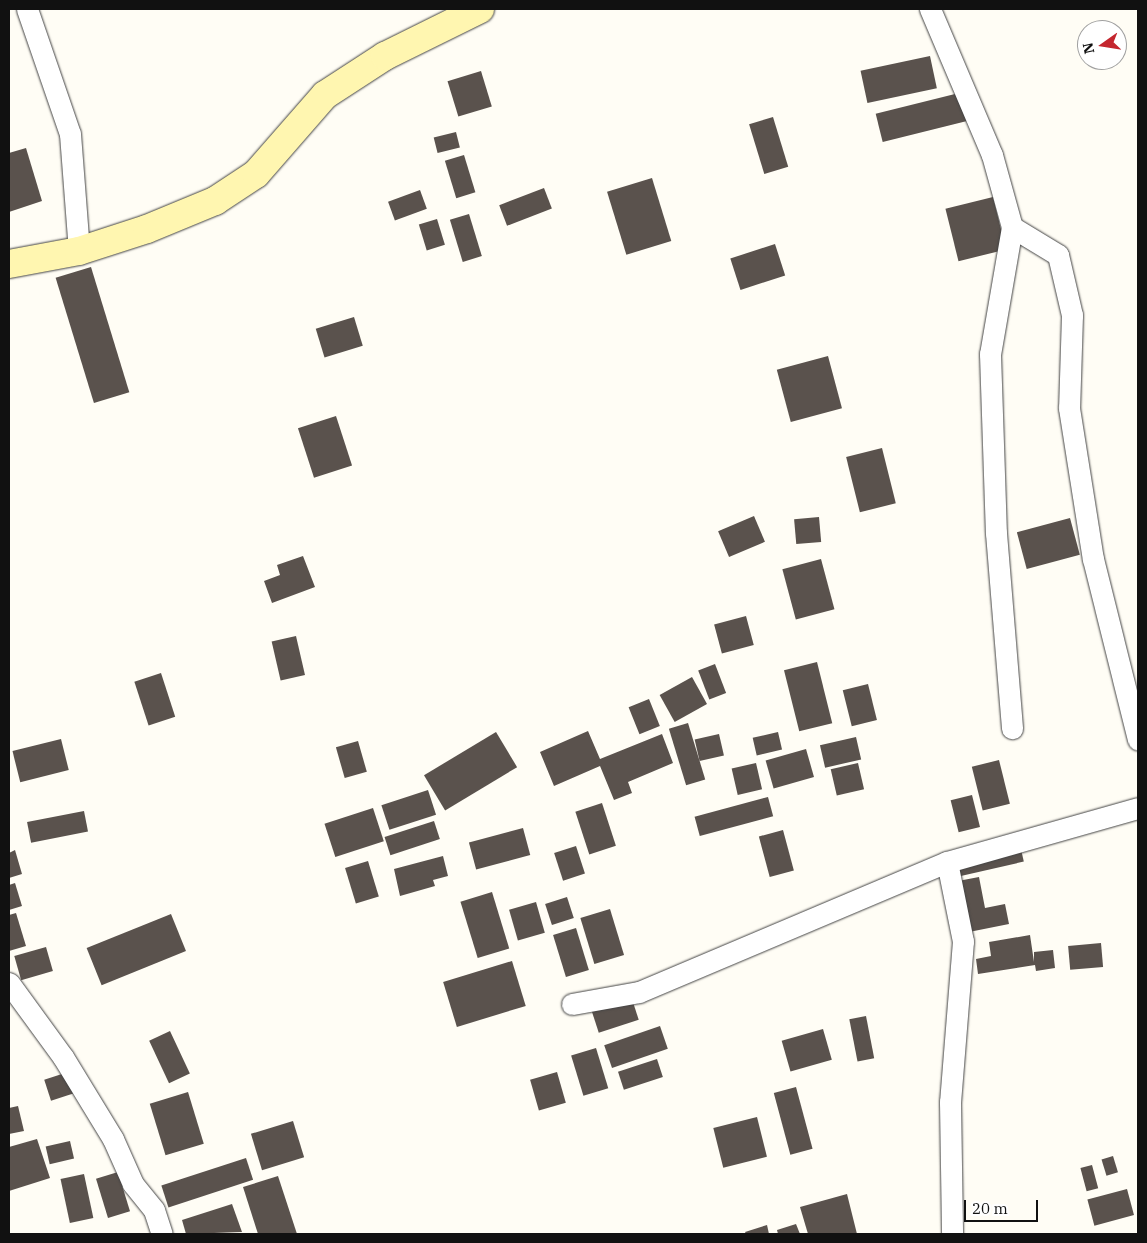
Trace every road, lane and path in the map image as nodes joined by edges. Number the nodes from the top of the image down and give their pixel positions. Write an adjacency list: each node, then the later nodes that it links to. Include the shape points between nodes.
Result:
1 (27, 9): 5 (street, via 70,134)
2 (479, 9): 5 (main road, via 385,56 325,95 256,174 216,201 147,229)
3 (930, 9): 4 (street, via 992,155)
4 (1012, 227): 7 (street, via 990,354 996,533); 8 (street, via 1058,255 1072,314 1069,408 1093,559)
5 (79, 251): 6 (main road)
6 (9, 264)
7 (1012, 728)
8 (1138, 739)
9 (1138, 808): 10 (street)
10 (947, 862): 12 (street, via 639,992); 14 (street, via 963,941 950,1102)
11 (9, 983): 13 (street, via 113,1139 133,1184 154,1210)
12 (572, 1004)
13 (162, 1234)
14 (952, 1234)

